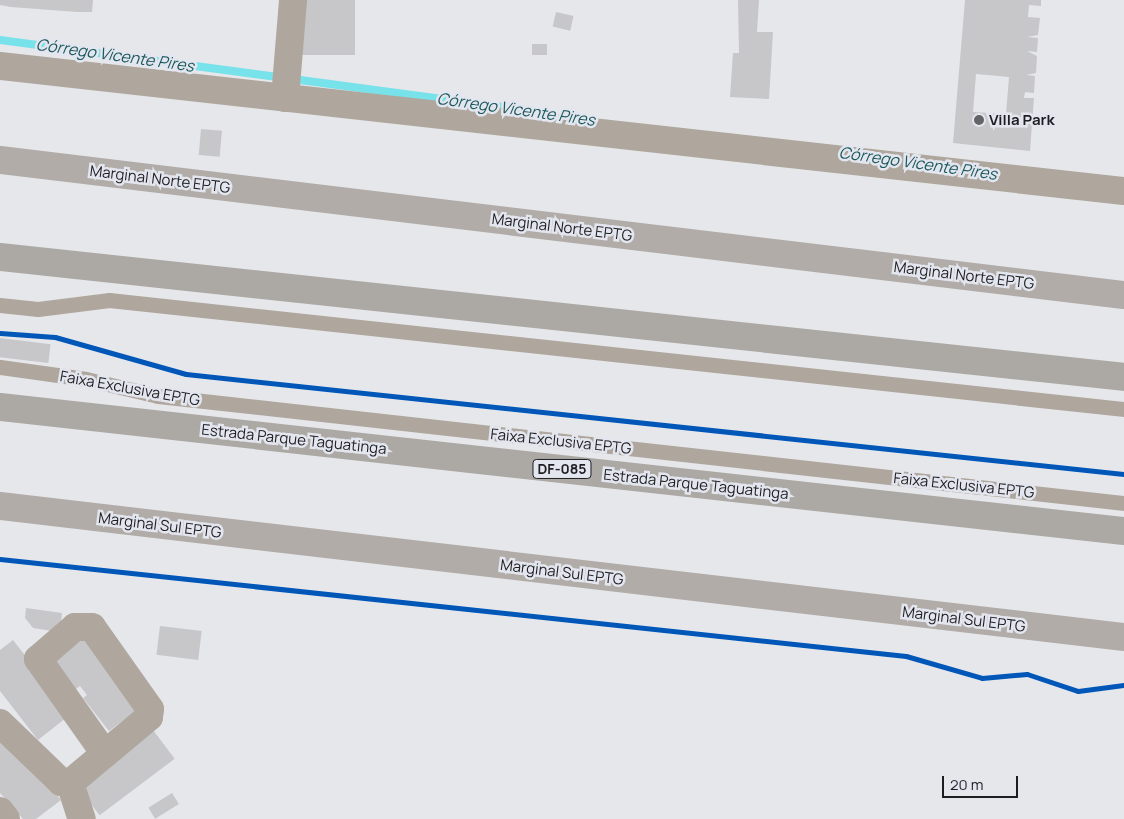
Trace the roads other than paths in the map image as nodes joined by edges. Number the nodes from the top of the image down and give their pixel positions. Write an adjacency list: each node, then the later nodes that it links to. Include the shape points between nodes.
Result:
1 (293, 0): 3 (street)
2 (0, 66): 3 (street)
3 (285, 98): 5 (street)
4 (0, 160): 7 (main road, Marginal Norte EPTG)
5 (1124, 191)
6 (0, 257): 10 (highway)
7 (1124, 295)
8 (0, 305): 12 (lane, via 38,310 109,300)
9 (0, 367): 13 (lane, Faixa Exclusiva EPTG, via 86,379 158,396)
10 (1116, 376)
11 (0, 407): 15 (highway, Estrada Parque Taguatinga / DF-085)
12 (1124, 409)
13 (1124, 503)
14 (0, 506): 16 (main road, Marginal Sul EPTG)
15 (1124, 531)
16 (1124, 637)
17 (0, 723): 19 (street, via 61,782)
18 (105, 754): 18 (street, via 38,659 41,653 84,625 92,627 150,709 149,717); 19 (street)
19 (70, 784): 22 (street)
20 (0, 811): 21 (street)
21 (6, 819)
22 (82, 819)

